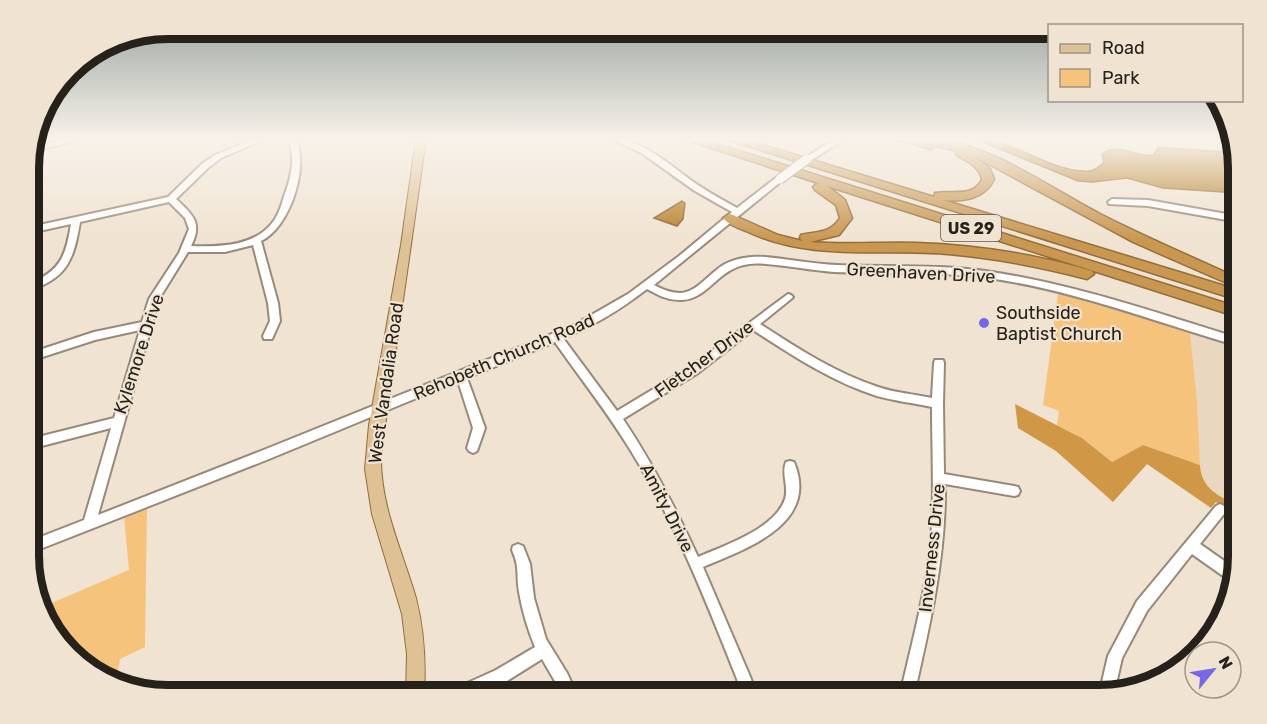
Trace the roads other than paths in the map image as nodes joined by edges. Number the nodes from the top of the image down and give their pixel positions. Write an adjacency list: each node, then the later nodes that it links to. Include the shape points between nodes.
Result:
1 (198, 173): 10 (street)
2 (294, 173): 16 (street, via 280,218)
3 (418, 173): 34 (main road, West Vandalia Road)
4 (676, 173): 12 (street)
5 (780, 173): 12 (street, Rehobeth Church Road); 12 (highway, via 837,197 846,209 843,225 828,235 797,237); 21 (highway, US 29)
6 (839, 173): 9 (highway, US 29)
7 (985, 173): 9 (highway, via 988,178 983,190 970,196)
8 (1015, 173): 18 (highway, via 1129,235)
9 (904, 193): 22 (highway, US 29)
10 (171, 199): 14 (street); 17 (street, Kylemore Drive, via 194,228)
11 (1112, 202): 13 (street, via 1148,203)
12 (733, 215): 20 (street, Rehobeth Church Road); 21 (highway, via 777,239 801,245 969,252 1038,263 1140,288)
13 (1228, 217)
14 (76, 221): 15 (street); 19 (street, via 66,264)
15 (39, 228)
16 (256, 240): 17 (street, via 226,248); 27 (street, via 274,312 275,321)
17 (186, 249): 25 (street, Kylemore Drive, via 154,299)
18 (1228, 279)
19 (39, 284)
20 (647, 285): 28 (street, Rehobeth Church Road, via 601,317); 29 (street, Greenhaven Drive, via 664,295 683,297 697,291 726,265 751,259 813,267 966,272 1064,290)
21 (1163, 289): 24 (highway, US 29)
22 (1228, 292)
23 (789, 297): 26 (street, Fletcher Drive)
24 (1228, 309)
25 (146, 325): 30 (street, via 94,336); 36 (street, Kylemore Drive)
26 (753, 325): 33 (street, via 838,376 878,392); 35 (street, Fletcher Drive, via 694,370)
27 (268, 336)
28 (557, 337): 32 (street, Rehobeth Church Road); 35 (street, Amity Drive)
29 (1228, 339)
30 (39, 354)
31 (939, 363): 33 (street, Inverness Drive)
32 (461, 376): 34 (street, Rehobeth Church Road); 38 (street, via 478,428)
33 (935, 403): 40 (street, Inverness Drive)
34 (380, 408): 43 (street, Rehobeth Church Road); 50 (main road, West Vandalia Road, via 373,468 377,501 415,633)
35 (616, 417): 47 (street, Amity Drive, via 646,465)
36 (117, 422): 37 (street); 43 (street, Kylemore Drive)
37 (39, 442)
38 (473, 448)
39 (790, 466): 47 (street, via 790,503 778,521 748,541)
40 (940, 478): 41 (street); 54 (street, Inverness Drive, via 938,530)
41 (1014, 491)
42 (1220, 510): 45 (street)
43 (89, 523): 44 (street, Rehobeth Church Road)
44 (39, 543)
45 (1192, 546): 48 (street); 55 (street, via 1142,606 1115,656)
46 (518, 550): 49 (street)
47 (696, 564): 53 (street, Amity Drive)
48 (1227, 571)
49 (543, 650): 51 (street); 52 (street)
50 (416, 685)
51 (486, 685)
52 (565, 685)
53 (746, 685)
54 (909, 685)
55 (1108, 685)

